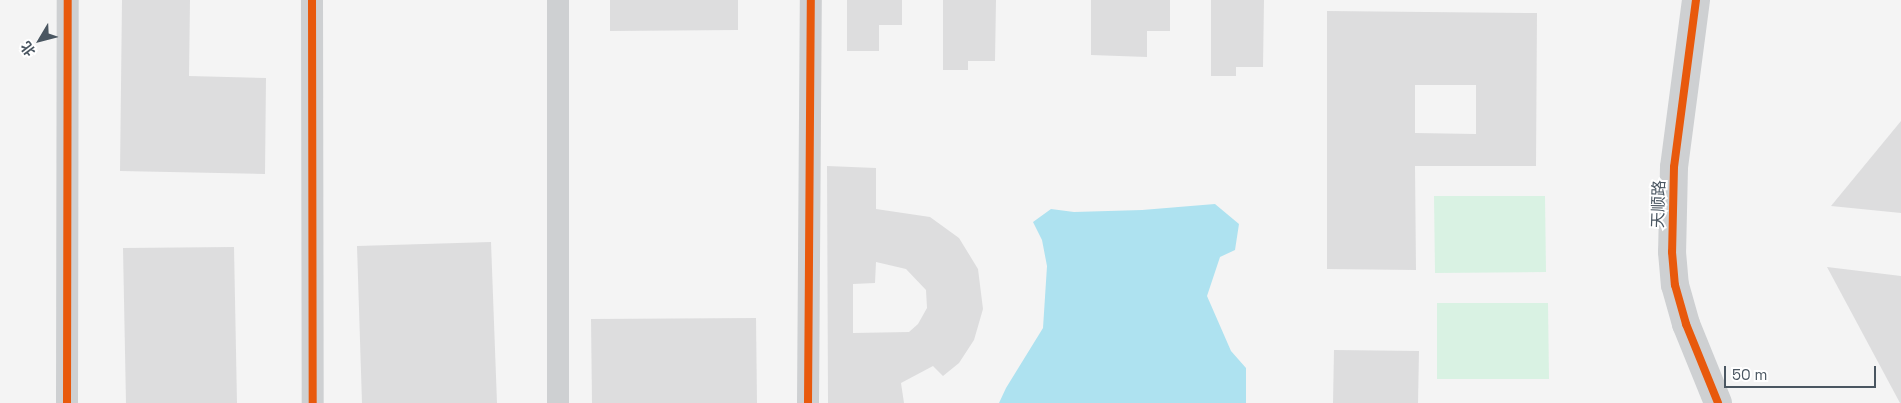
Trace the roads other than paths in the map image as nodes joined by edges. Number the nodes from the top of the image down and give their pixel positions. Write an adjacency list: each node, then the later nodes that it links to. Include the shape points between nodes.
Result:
1 (68, 0): 6 (street)
2 (312, 0): 7 (street)
3 (558, 0): 8 (street)
4 (811, 0): 9 (street)
5 (1696, 0): 10 (street, 天顺路, via 1674,167 1672,252 1686,324)
6 (67, 403)
7 (314, 403)
8 (558, 403)
9 (808, 403)
10 (1718, 403)

